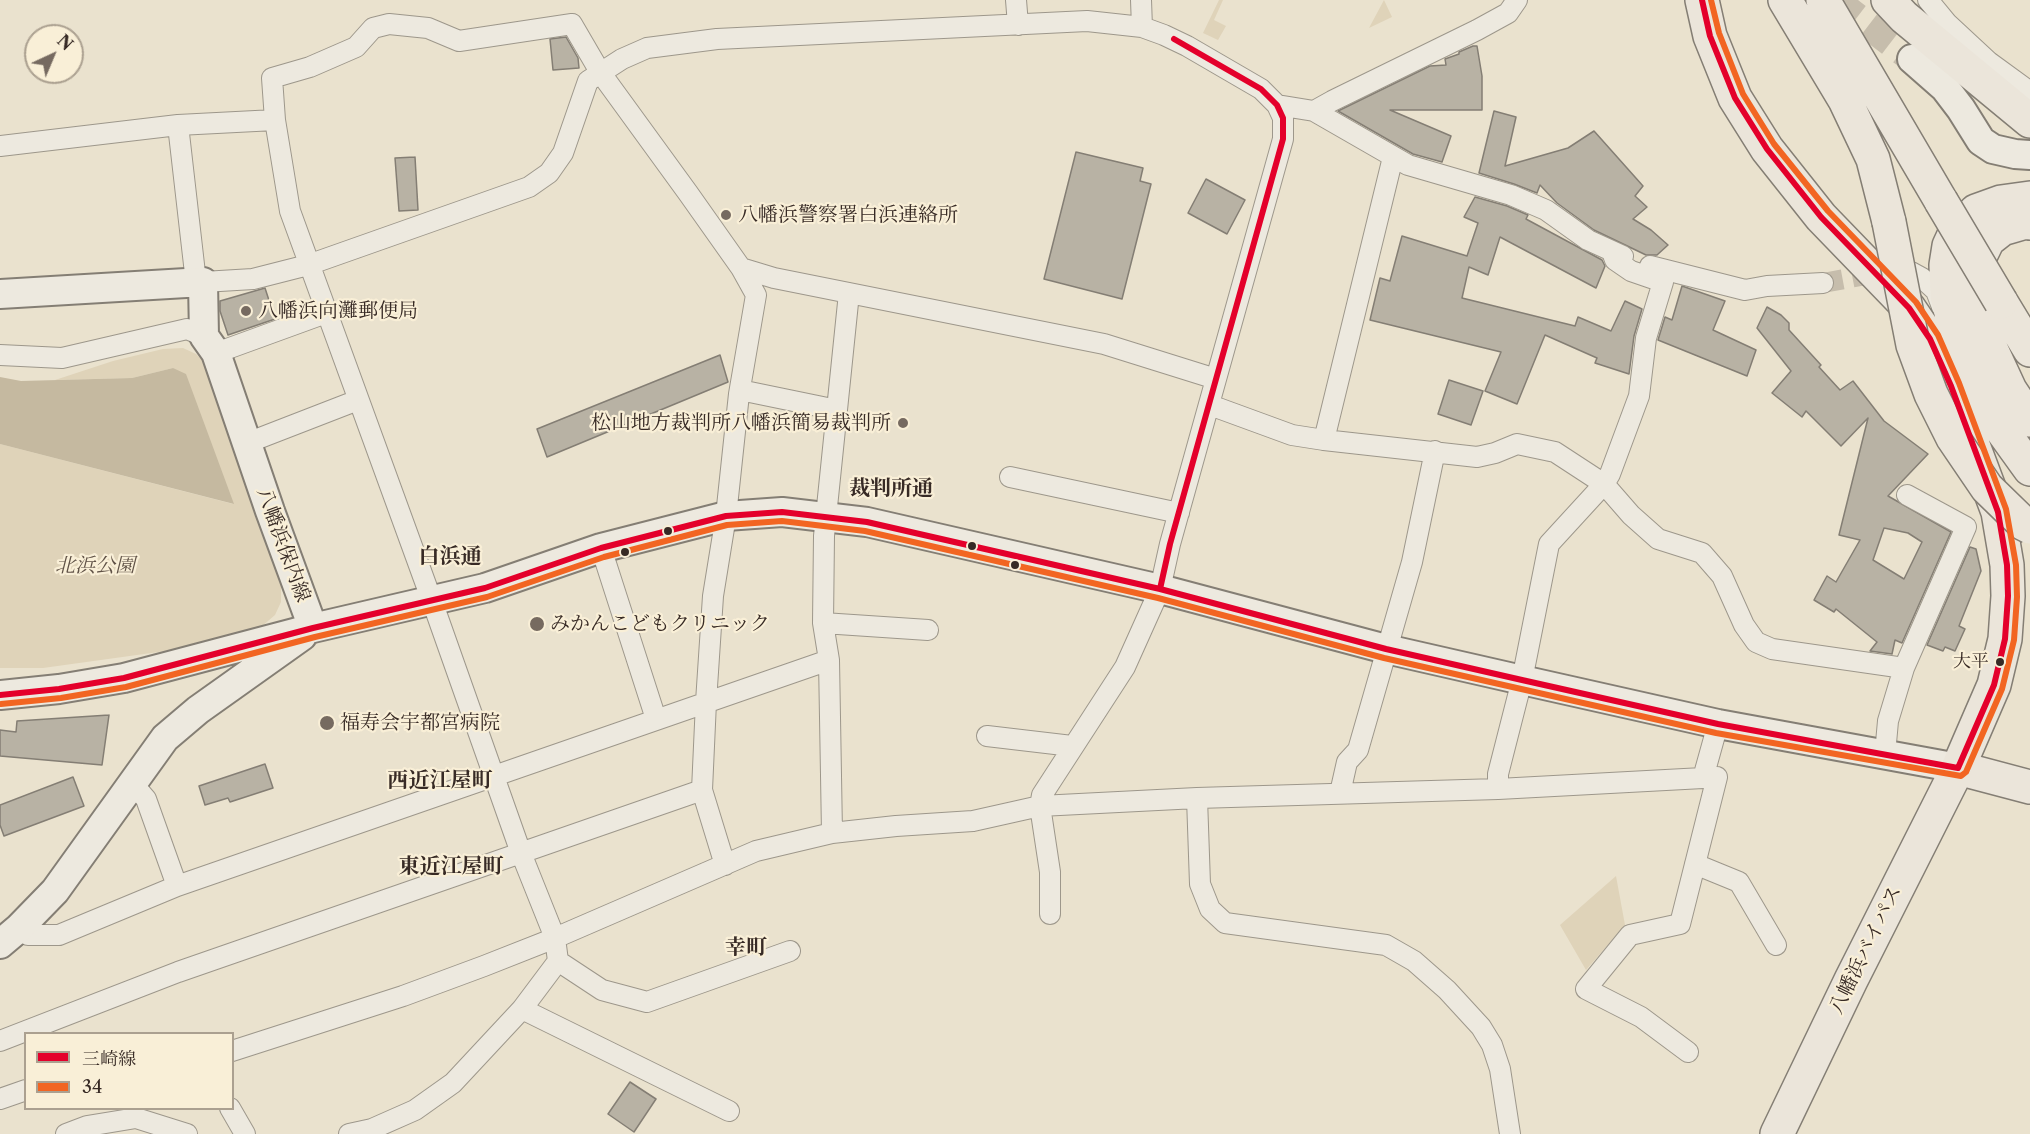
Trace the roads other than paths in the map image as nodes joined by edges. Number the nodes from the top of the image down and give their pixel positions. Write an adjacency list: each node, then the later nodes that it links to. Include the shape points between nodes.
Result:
1 (1016, 0): 9 (street)
2 (1141, 0): 10 (street)
3 (1517, 0): 15 (street, via 1508,12 1478,30)
4 (1702, 0): 34 (highway, 八幡浜バイパス, via 1710,36 1735,98 1767,149 1821,217 1909,308)
5 (1785, 0): 54 (highway, bridge, via 1845,100 1873,159 1912,345 1931,394 1953,438 1987,488)
6 (1823, 0): 24 (highway, bridge, via 1941,201)
7 (1888, 0): 17 (highway)
8 (1928, 0): 13 (street, via 1989,62)
9 (1018, 25): 10 (street, via 1087,21); 12 (street, via 717,39 647,48)
10 (1142, 27): 14 (street, via 1187,46 1261,89)
11 (1912, 59): 20 (main road, via 1945,88 1981,141 1994,149)
12 (600, 72): 16 (street, via 572,24 459,41 428,28 390,24 373,28 356,47 272,78); 26 (street, via 588,81 563,153 549,173 529,187); 27 (street)
13 (2030, 92)
14 (1276, 105): 15 (street); 38 (street, via 1283,118 1282,139)
15 (1314, 111): 21 (street)
16 (275, 120): 18 (street); 26 (street, via 290,211)
17 (2030, 121)
18 (178, 125): 19 (street); 29 (street)
19 (0, 146)
20 (2030, 155)
21 (1393, 157): 25 (street, via 1546,210); 44 (street)
22 (2030, 198): 24 (highway, via 2001,201 1976,211 1955,233)
23 (2030, 223): 43 (highway, via 2002,229 1988,240 1972,273 1973,299 1986,338 2010,390)
24 (1958, 245): 36 (highway, bridge, via 2001,302); 47 (highway, via 1946,265 1947,296 1956,333 1974,381 1999,426)
25 (1612, 252): 30 (street, via 1662,270 1745,290); 49 (street, via 1615,260 1631,271 1663,282 1646,338 1639,396)
26 (308, 265): 29 (street, via 253,279); 33 (street)
27 (741, 268): 31 (street); 39 (street, via 756,295)
28 (1911, 272): 34 (street, via 1936,291 1945,314 1944,328)
29 (200, 282): 32 (main road); 35 (main road, 八幡浜保内線)
30 (1823, 283)
31 (849, 293): 38 (street, via 1104,344); 42 (street)
32 (0, 294)
33 (326, 313): 35 (street); 40 (street)
34 (1930, 339): 72 (highway, 八幡浜バイパス, via 1998,512 2007,566 2005,639 1994,685)
35 (210, 345): 37 (street, via 187,329 62,358); 45 (main road, 八幡浜保内線)
36 (2030, 350)
37 (0, 355)
38 (1216, 379): 41 (street)
39 (740, 390): 42 (street); 52 (street)
40 (358, 400): 45 (street); 57 (street)
41 (1210, 405): 44 (street, via 1292,435); 51 (street)
42 (837, 410): 53 (street)
43 (2030, 420)
44 (1324, 440): 46 (street)
45 (247, 443): 59 (main road, 八幡浜保内線)
46 (1435, 451): 49 (street, via 1477,458 1518,444 1555,452); 61 (street, via 1412,562)
47 (2030, 469)
48 (1010, 477): 51 (street)
49 (1604, 484): 63 (street, via 1658,539 1702,553 1722,576 1756,642 1772,649); 64 (street, via 1549,544)
50 (1907, 495): 63 (street, via 1966,527)
51 (1179, 513): 56 (street)
52 (726, 516): 53 (main road, 八幡浜保内線, via 782,512); 55 (main road, 八幡浜保内線); 66 (street, via 713,596)
53 (826, 517): 56 (main road, 八幡浜保内線, via 867,522); 58 (street)
54 (2030, 527)
55 (601, 548): 57 (main road, 八幡浜保内線, via 485,588); 67 (street)
56 (1160, 589): 61 (main road, 八幡浜保内線); 70 (street, via 1125,667)
57 (432, 601): 59 (main road, 八幡浜保内線); 73 (street)
58 (823, 622): 60 (street); 62 (street)
59 (313, 628): 65 (main road, via 124,678); 75 (main road, via 165,738)
60 (928, 630)
61 (1386, 649): 64 (main road, 八幡浜保内線); 79 (street, via 1358,750 1347,762)
62 (829, 660): 66 (street); 82 (street)
63 (1904, 668): 71 (street, via 1888,721)
64 (1522, 680): 68 (main road, 八幡浜保内線); 77 (street, via 1498,774)
65 (0, 696)
66 (706, 702): 67 (street); 78 (street)
67 (656, 719): 73 (street)
68 (1718, 724): 71 (main road, 八幡浜保内線); 74 (street)
69 (987, 736): 70 (street)
70 (1072, 746): 81 (street, via 1042,795)
71 (1885, 754): 72 (main road, 八幡浜保内線)
72 (1958, 768): 76 (highway); 106 (highway, 八幡浜バイパス)
73 (495, 777): 83 (street); 86 (street)
74 (1703, 778): 77 (street); 84 (street, via 1717,777)
75 (133, 784): 86 (street, via 146,799); 88 (main road, via 55,891)
76 (2030, 787)
77 (1498, 789): 79 (street)
78 (702, 790): 83 (street); 85 (street)
79 (1340, 793): 80 (street)
80 (1197, 798): 81 (street); 105 (street, via 1200,884 1210,909 1225,923 1386,945 1414,960 1447,990 1492,1045 1500,1069)
81 (1040, 806): 82 (street, via 973,821); 87 (street, via 1050,872)
82 (832, 833): 85 (street, via 756,851)
83 (521, 853): 89 (street); 94 (street, via 178,972)
84 (1695, 864): 90 (street, via 1739,882); 96 (street, via 1680,924 1630,935 1586,989 1641,1017)
85 (725, 865): 89 (street)
86 (177, 886): 88 (street, via 59,934)
87 (1050, 914)
88 (10, 936)
89 (555, 938): 92 (street); 95 (street, via 403,996)
90 (1776, 945)
91 (790, 951): 92 (street, via 647,1002 602,990)
92 (558, 961): 93 (street)
93 (522, 1009): 100 (street); 104 (street, via 453,1083 415,1110 372,1129)
94 (0, 1041)
95 (234, 1050)
96 (1688, 1052)
97 (24, 1091): 98 (street)
98 (0, 1100)
99 (231, 1110): 103 (street)
100 (729, 1112)
101 (66, 1134): 102 (street, via 87,1126 136,1118)
102 (187, 1134)
103 (245, 1134)
104 (349, 1134)
105 (1510, 1134)
106 (1777, 1134)

